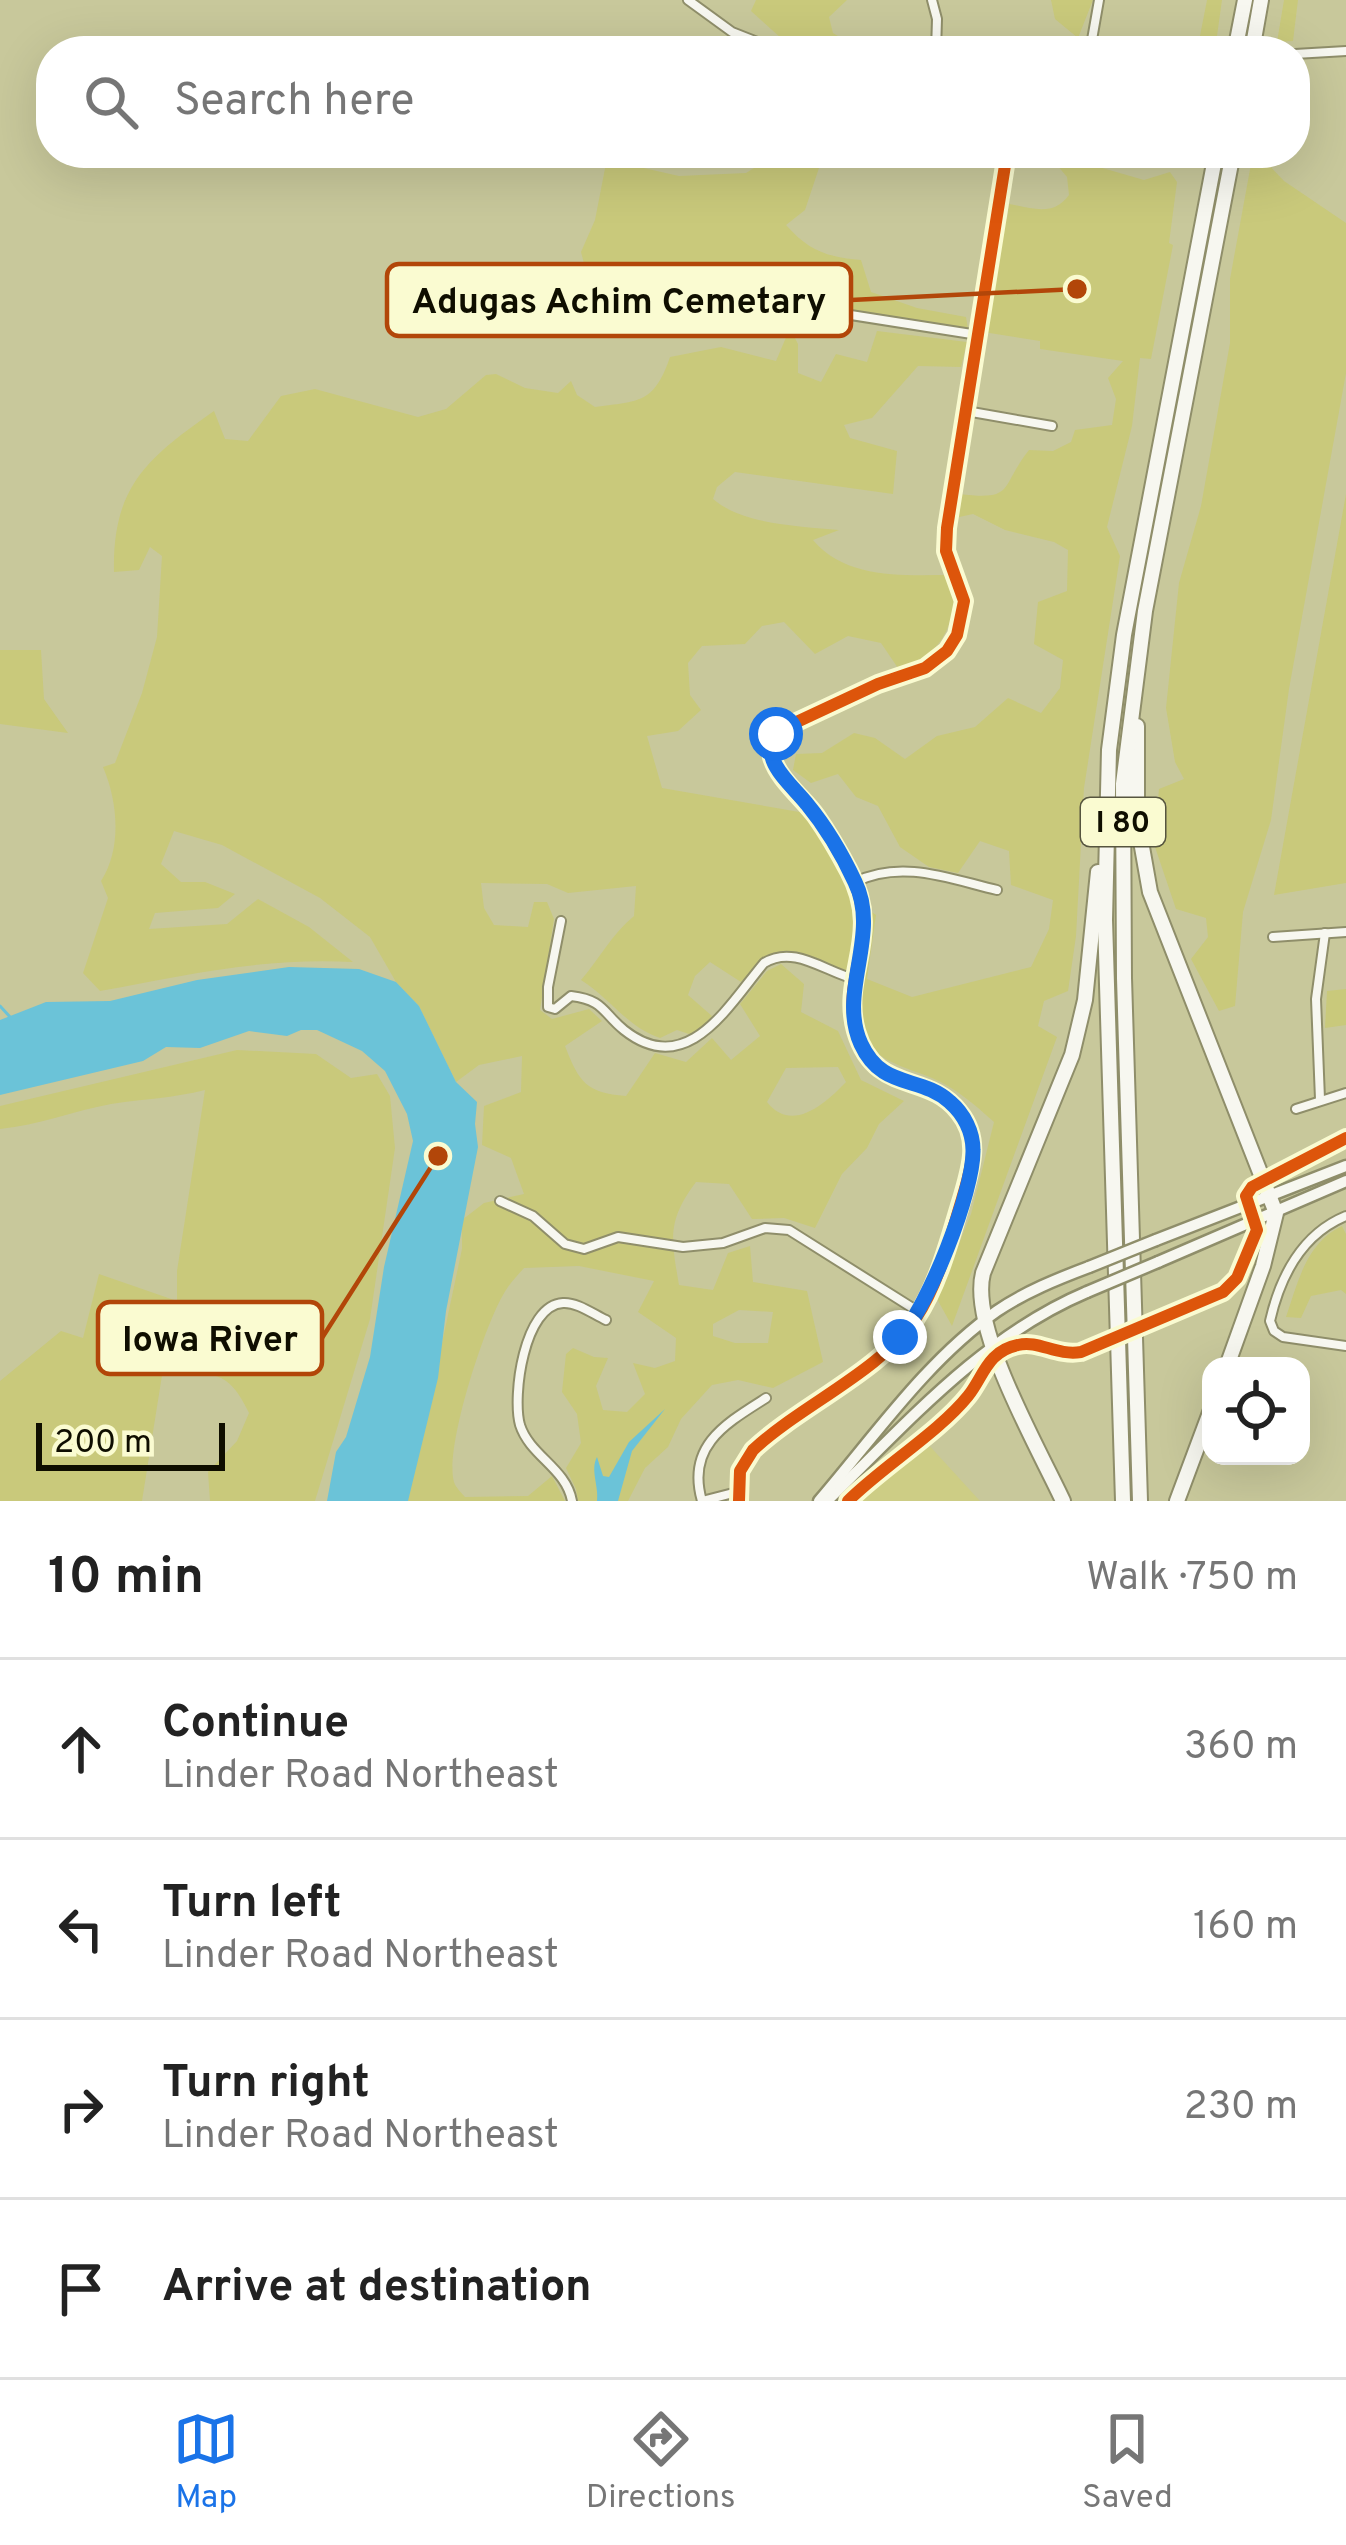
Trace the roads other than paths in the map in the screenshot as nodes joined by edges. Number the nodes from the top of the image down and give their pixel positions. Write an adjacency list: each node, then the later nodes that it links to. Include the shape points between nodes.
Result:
1 (688, 0): 6 (street)
2 (932, 0): 7 (street)
3 (1099, 0): 8 (street)
4 (1245, 0): 9 (highway)
5 (1261, 0): 10 (highway)
6 (742, 36)
7 (935, 36)
8 (1093, 36)
9 (1238, 36)
10 (1255, 36)
11 (1346, 51): 12 (street)
12 (1310, 53)
13 (1004, 168): 17 (street)
14 (1213, 168): 21 (highway, I 80)
15 (1230, 168): 20 (highway, I 80)
16 (689, 296): 17 (street)
17 (978, 335): 18 (street)
18 (966, 411): 19 (street); 22 (street, via 946,543 964,601 952,644 925,668 785,727 771,745 777,768)
19 (1052, 426)
20 (1144, 611): 34 (highway, via 1136,754 1145,875); 52 (highway, I 80, via 1123,820)
21 (1109, 750): 40 (highway, via 1079,1028 983,1273); 51 (highway, I 80, via 1106,920)
22 (855, 883): 23 (street, via 910,871); 28 (street, via 866,918)
23 (997, 890)
24 (561, 921): 28 (street, via 548,1007 589,998 636,1039 680,1046 697,1040 776,956)
25 (1346, 932): 26 (street)
26 (1325, 934): 27 (street); 30 (street, via 1316,999)
27 (1273, 937)
28 (858, 980): 38 (street, via 854,1022 865,1052 897,1080 945,1097 972,1138 971,1168)
29 (1346, 1093): 30 (street)
30 (1320, 1099): 31 (street)
31 (1296, 1109)
32 (1346, 1166): 34 (main road)
33 (1346, 1181): 36 (main road)
34 (1268, 1195): 36 (highway); 40 (main road, bridge, via 1030,1291)
35 (500, 1201): 38 (street, via 574,1248 618,1237 713,1245 789,1229)
36 (1276, 1214): 41 (main road, bridge, via 1087,1292); 43 (highway)
37 (1346, 1216): 42 (street, via 1296,1255 1270,1321 1283,1337)
38 (919, 1312): 46 (street, via 893,1344 753,1450)
39 (606, 1320): 47 (street, via 567,1302 552,1305 521,1363 521,1428)
40 (984, 1321): 41 (highway); 49 (main road, via 922,1381)
41 (992, 1345): 49 (main road); 50 (highway)
42 (1346, 1346)
43 (1230, 1357)
44 (766, 1398): 48 (street, via 706,1444 698,1465)
45 (1202, 1434): 53 (highway)
46 (738, 1497): 48 (street)
47 (572, 1501)
48 (702, 1501)
49 (823, 1501)
50 (1063, 1501)
51 (1123, 1501)
52 (1140, 1501)
53 (1177, 1501)

